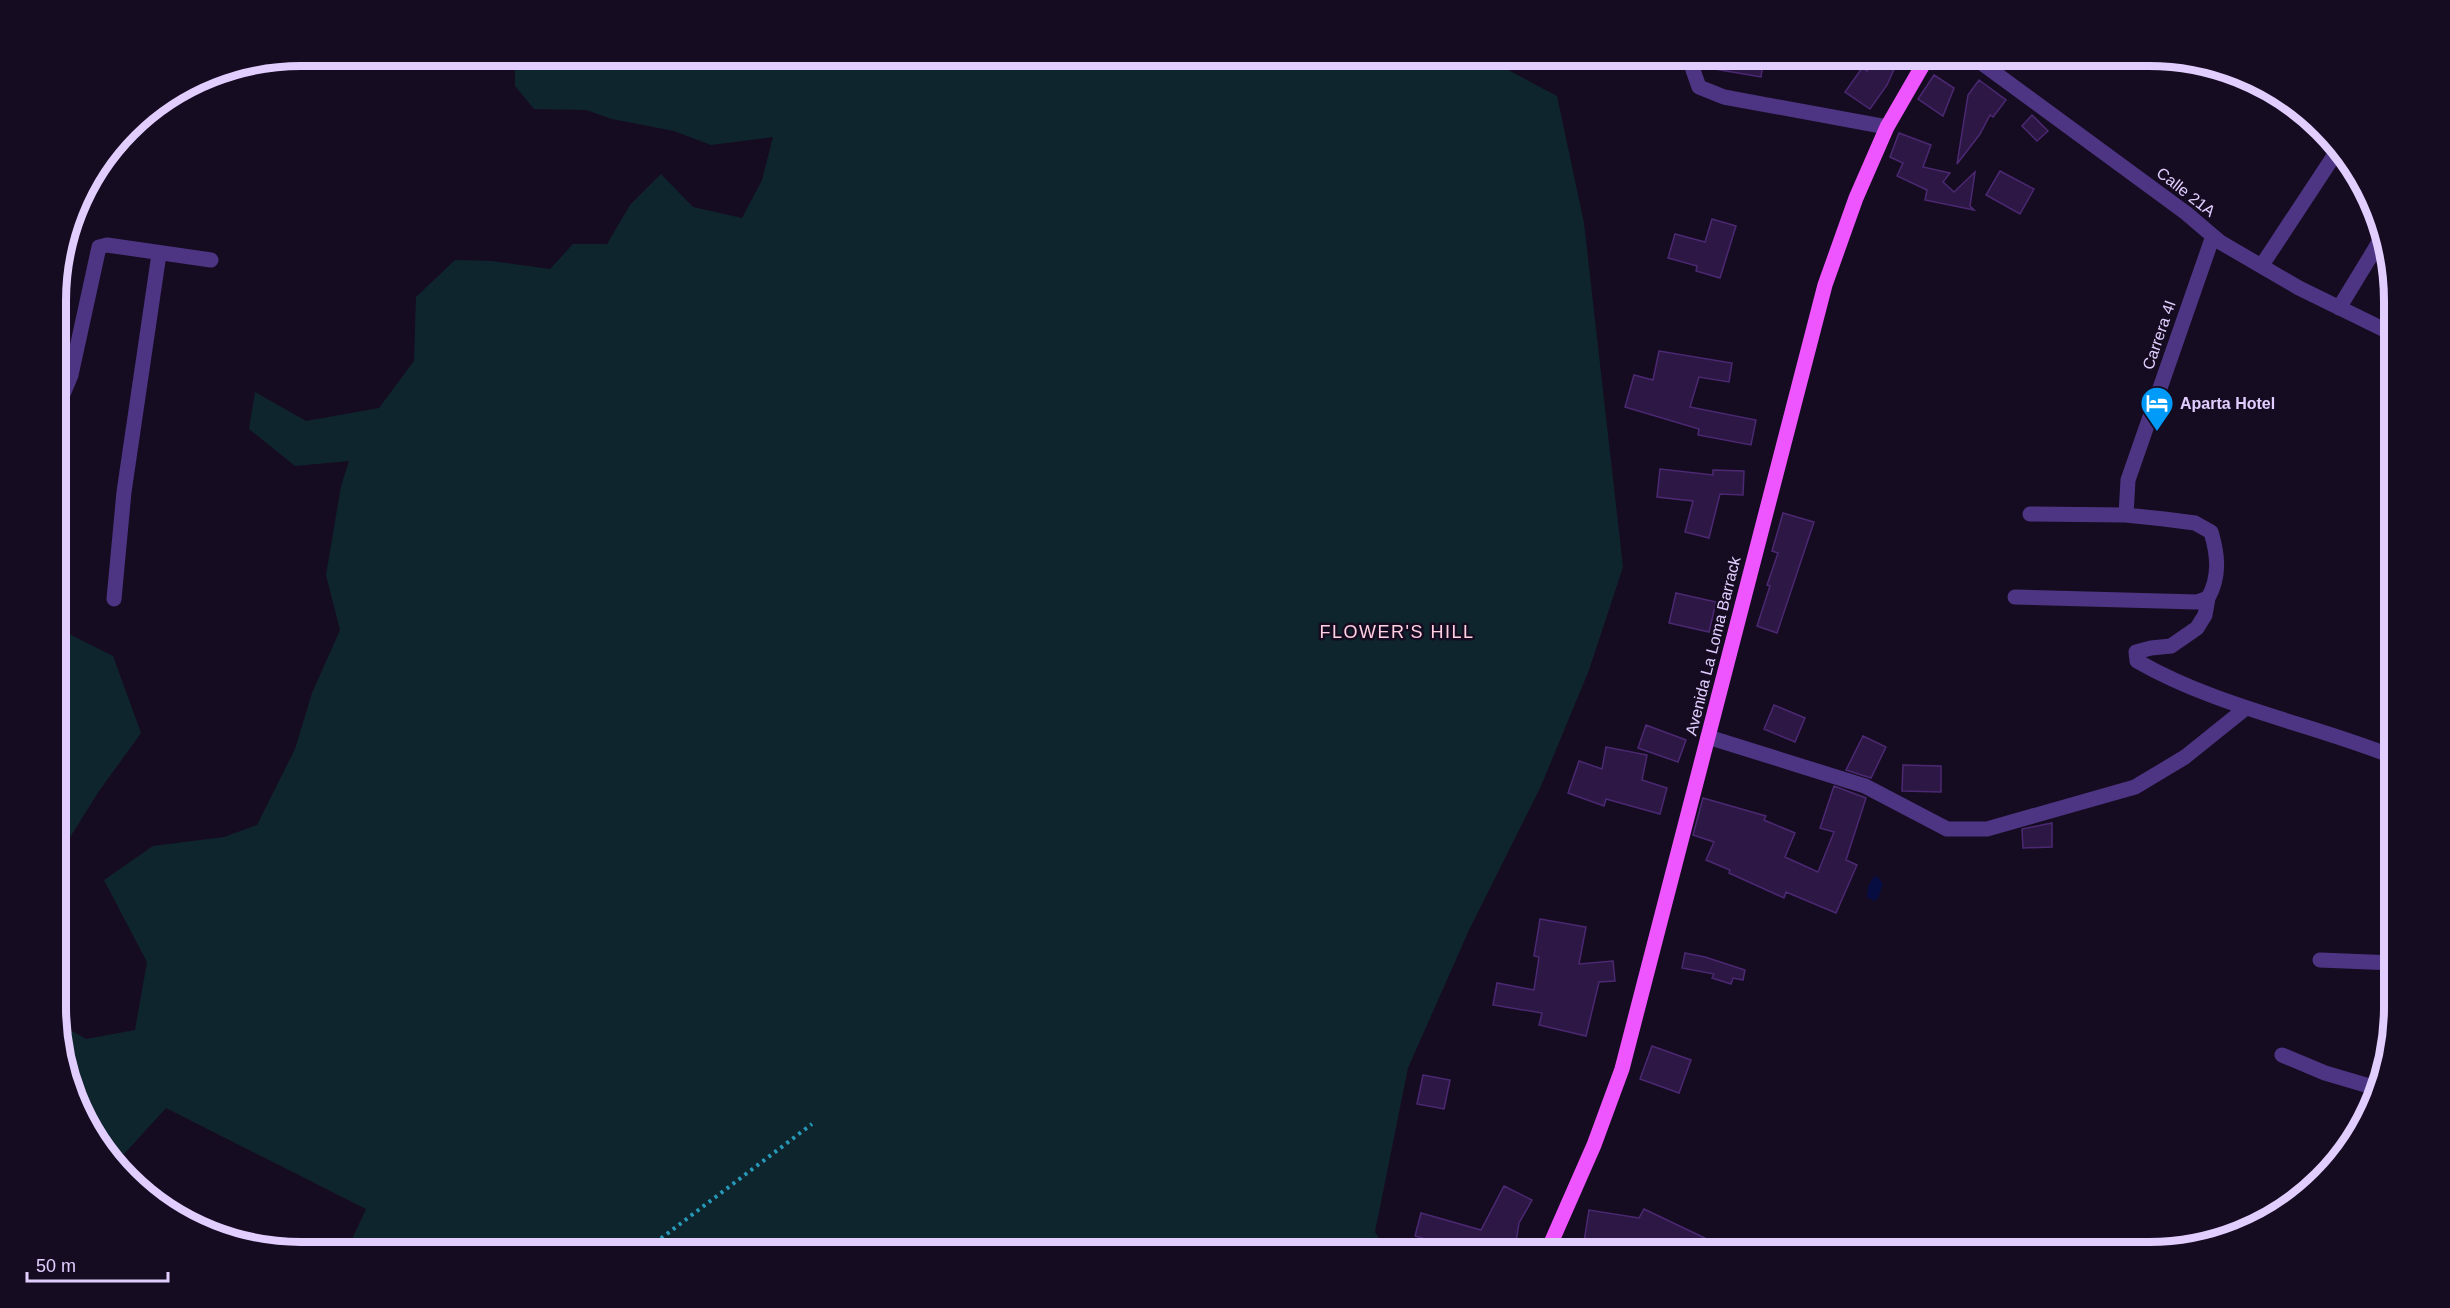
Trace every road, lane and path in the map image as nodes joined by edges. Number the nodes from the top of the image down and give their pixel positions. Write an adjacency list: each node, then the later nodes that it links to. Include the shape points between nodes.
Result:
1 (1693, 66): 4 (street, via 1699,87 1724,97)
2 (1922, 66): 4 (main road, Avenida La Loma Barrack)
3 (1986, 66): 6 (street, Calle 21A)
4 (1887, 127): 20 (main road, Avenida La Loma Barrack, via 1825,285)
5 (2334, 156): 10 (street)
6 (2213, 236): 10 (street, Calle 21A); 15 (street, Carrera 4I, via 2128,480)
7 (2377, 245): 11 (street)
8 (159, 254): 9 (street); 13 (street, via 99,247); 18 (street, via 124,492)
9 (211, 260)
10 (2262, 265): 11 (street, Calle 21A)
11 (2339, 308): 12 (street, Calle 21A)
12 (2384, 330)
13 (66, 387)
14 (2030, 514): 15 (street)
15 (2126, 515): 17 (street, via 2195,523 2211,532 2216,549 2216,582)
16 (2015, 597): 17 (street, via 2197,602)
17 (2208, 598): 19 (street, via 2205,615 2197,628 2171,646 2136,652 2137,661 2182,686)
18 (114, 599)
19 (2246, 708): 20 (street, via 2185,757 2135,787 1987,829 1947,829 1865,786); 21 (street)
20 (1708, 737): 28 (main road, Avenida La Loma Barrack, via 1622,1069)
21 (2384, 753)
22 (2320, 960): 23 (street)
23 (2384, 963)
24 (2282, 1055): 25 (street)
25 (2370, 1086)
26 (812, 1124): 27 (path)
27 (656, 1242)
28 (1551, 1242)

